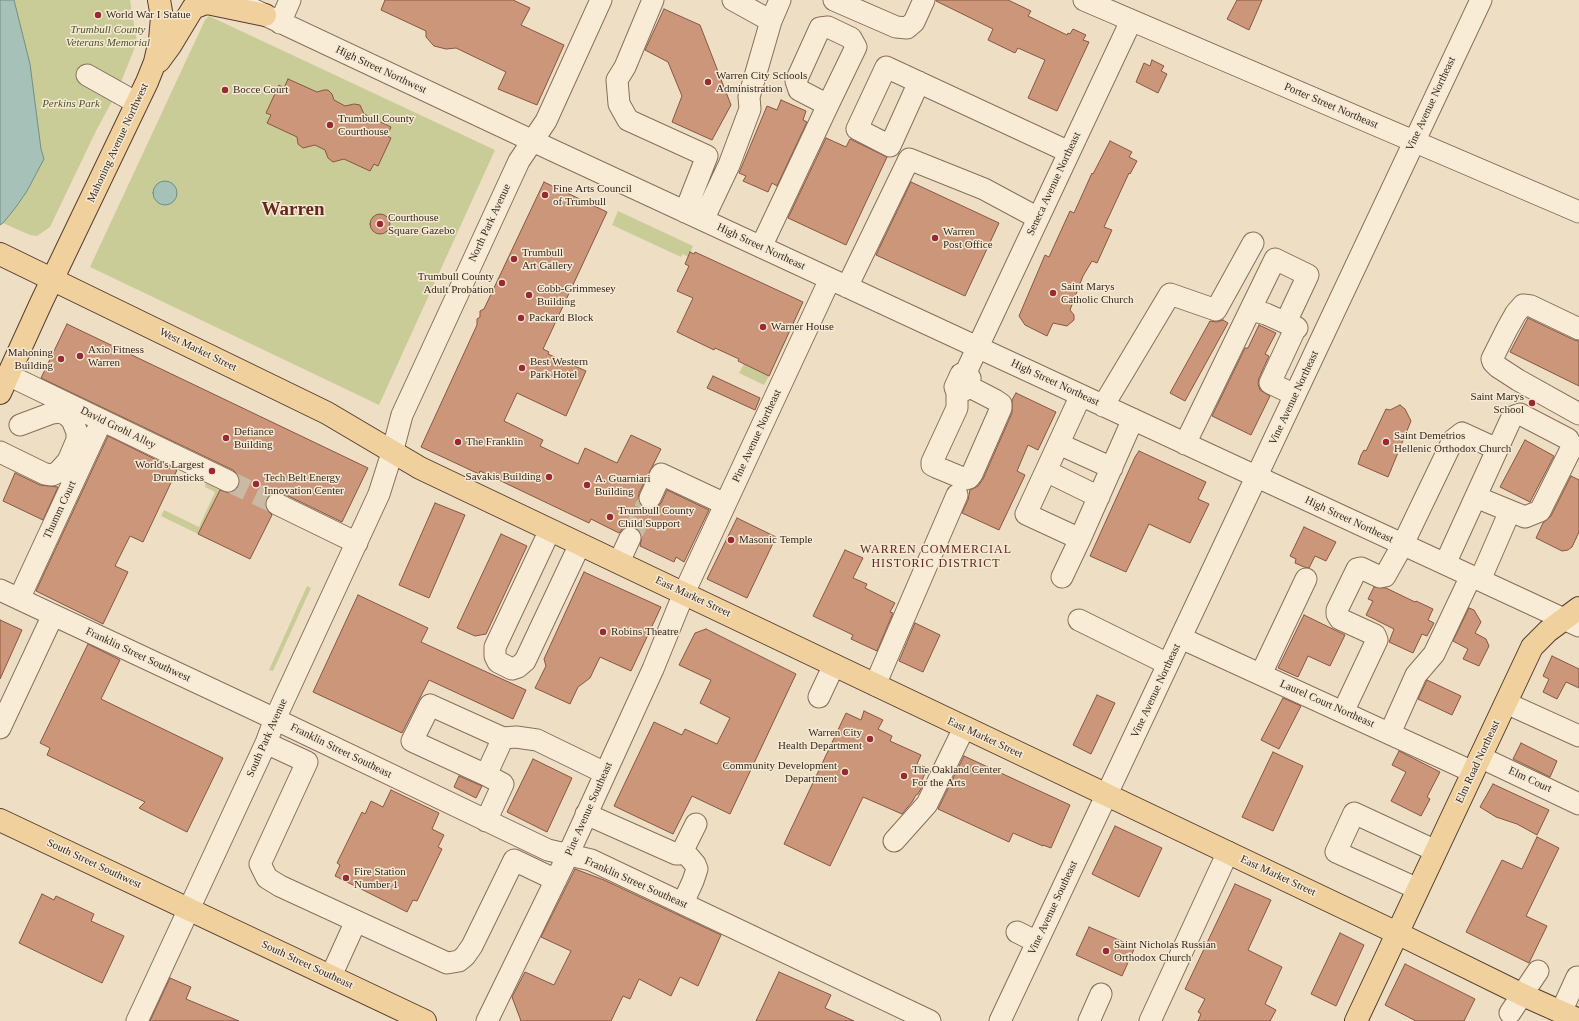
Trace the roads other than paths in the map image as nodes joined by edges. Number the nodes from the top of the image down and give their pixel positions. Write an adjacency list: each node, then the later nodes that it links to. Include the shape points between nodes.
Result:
1 (160, 0): 16 (main road, Mahoning Avenue Northwest, via 160,40)
2 (230, 0): 13 (street, High Street Northwest)
3 (248, 0): 13 (main road)
4 (290, 0): 13 (street)
5 (601, 0): 21 (street, North Park Avenue, via 546,121)
6 (653, 0): 25 (street, via 618,80 619,104 628,120 707,156)
7 (733, 0): 14 (street)
8 (780, 0): 14 (street)
9 (834, 0): 10 (street, via 896,27 907,28 914,22)
10 (924, 0)
11 (1084, 0): 15 (street, Porter Street Northeast)
12 (1481, 0): 22 (street, Vine Avenue Northeast)
13 (272, 19): 16 (main road, via 208,3 193,8); 21 (street, High Street Northwest)
14 (770, 21): 25 (street, via 749,97 750,109 729,165)
15 (1131, 21): 22 (street, Porter Street Northeast); 23 (street, Seneca Avenue Northeast)
16 (151, 71): 19 (main road, Mahoning Avenue Northwest)
17 (87, 75): 19 (street)
18 (919, 82): 23 (street)
19 (137, 103): 30 (main road, Mahoning Avenue Northwest)
20 (828, 105): 28 (street)
21 (532, 140): 25 (street, High Street Northeast); 50 (street, North Park Avenue, via 519,161 402,415)
22 (1414, 141): 24 (street, Porter Street Northeast); 35 (street, Vine Avenue Northeast)
23 (1069, 152): 26 (street, Seneca Avenue Northeast)
24 (1579, 212)
25 (694, 216): 28 (street, High Street Northeast)
26 (1038, 218): 31 (street, Pine Avenue Northeast, via 984,189 909,159); 36 (street, Seneca Avenue Northeast)
27 (1252, 243): 41 (street, via 1216,310 1170,294)
28 (761, 247): 31 (street, High Street Northeast)
29 (0, 254): 30 (main road, West Market Street)
30 (52, 280): 37 (main road, Mahoning Avenue Northwest); 50 (main road, West Market Street, via 327,413)
31 (838, 283): 36 (street, High Street Northeast); 60 (street, Pine Avenue Northeast)
32 (1251, 310): 33 (street); 33 (street, via 1275,259 1308,275); 47 (street)
33 (1291, 325): 35 (street); 39 (street, via 1270,383)
34 (1579, 329): 42 (street, via 1531,306 1523,305 1516,313 1492,359 1498,367 1530,388)
35 (1321, 339): 39 (street, Vine Avenue Northeast)
36 (977, 347): 38 (street, Seneca Avenue Northeast); 40 (street, High Street Northeast)
37 (4, 384): 44 (street, David Grohl Alley)
38 (963, 384)
39 (1295, 395): 53 (street, Vine Avenue Northeast)
40 (1082, 396): 41 (street, High Street Northeast); 46 (street)
41 (1103, 406): 43 (street, High Street Northeast)
42 (1579, 414)
43 (1133, 419): 47 (street, High Street Northeast); 51 (street)
44 (102, 420): 54 (street, David Grohl Alley); 75 (street, Thumm Court)
45 (20, 424): 49 (street, via 52,413 60,412 67,415 77,432 77,440 68,461 52,475)
46 (1059, 444): 51 (street); 52 (street)
47 (1185, 444): 53 (street, High Street Northeast)
48 (1497, 449): 57 (street); 61 (street, via 1512,417 1520,414 1568,439 1572,447 1540,511 1525,517); 67 (street, via 1462,433 1453,440)
49 (0, 452)
50 (392, 453): 62 (main road, East Market Street); 65 (street, South Park Avenue, via 379,494)
51 (1112, 468): 56 (street)
52 (1046, 471): 56 (street); 64 (street, via 1026,514)
53 (1257, 477): 67 (street, High Street Northeast); 79 (street, Vine Avenue Northeast)
54 (228, 481)
55 (957, 496): 83 (street)
56 (1099, 496): 64 (street)
57 (1476, 497): 61 (street); 69 (street)
58 (650, 498): 60 (street, via 661,474)
59 (277, 504): 65 (street)
60 (725, 504): 74 (street, Pine Avenue Northeast)
61 (1510, 511): 72 (street)
62 (550, 530): 66 (main road, East Market Street); 66 (street, via 495,648 498,662 512,669 525,661)
63 (630, 538): 68 (street)
64 (1080, 539): 70 (street)
65 (357, 543): 87 (street, South Park Avenue)
66 (580, 544): 68 (main road, East Market Street)
67 (1403, 544): 69 (street, High Street Northeast); 86 (street, via 1386,576 1380,577 1357,569 1337,610 1340,619 1375,635 1377,640)
68 (619, 562): 74 (main road, East Market Street)
69 (1445, 564): 72 (street, High Street Northeast)
70 (1062, 577)
71 (1306, 578): 82 (street)
72 (1475, 578): 77 (street, High Street Northeast); 90 (street, via 1434,654 1416,675)
73 (0, 590): 75 (street, Franklin Street Southwest)
74 (684, 593): 81 (main road, East Market Street); 95 (street, Pine Avenue Southeast, via 653,669)
75 (19, 599): 76 (street, Franklin Street Southwest)
76 (53, 615): 87 (street, Franklin Street Southwest); 88 (street)
77 (1574, 618): 85 (main road, Elm Road Northeast, via 1548,631 1532,647)
78 (1079, 620): 80 (street)
79 (1181, 638): 80 (street, Vine Avenue Northeast); 82 (street, Laurel Court Northeast)
80 (1168, 664): 97 (street, Vine Avenue Northeast)
81 (834, 665): 83 (main road, East Market Street); 84 (street)
82 (1260, 674): 86 (street, Laurel Court Northeast)
83 (875, 685): 89 (main road, East Market Street)
84 (818, 697)
85 (1506, 703): 91 (street); 94 (main road, Elm Road Northeast)
86 (1343, 712): 90 (street, Laurel Court Northeast)
87 (275, 719): 93 (street, South Park Avenue); 101 (street, Franklin Street Southeast)
88 (0, 728)
89 (964, 728): 97 (main road, East Market Street); 103 (street, via 927,804)
90 (1390, 733): 94 (street, Laurel Court Northeast)
91 (1579, 736)
92 (503, 738): 95 (street, via 536,740); 96 (street); 96 (street, via 430,705 412,741)
93 (266, 743): 111 (street, South Park Avenue); 112 (street, via 307,762 262,859 262,870 267,878 280,886)
94 (1477, 764): 98 (street, Elm Court); 105 (main road, Elm Road Northeast)
95 (605, 773): 99 (street, Pine Avenue Southeast)
96 (486, 775): 101 (street, via 503,784)
97 (1107, 795): 106 (main road, East Market Street); 115 (street, Vine Avenue Southeast)
98 (1579, 804)
99 (586, 814): 104 (street); 107 (street, Pine Avenue Southeast)
100 (0, 820): 111 (main road, South Street Southwest)
101 (486, 821): 107 (street, Franklin Street Southeast, via 548,850)
102 (696, 824): 104 (street)
103 (894, 842)
104 (675, 850): 110 (street, via 696,864 697,869)
105 (1436, 850): 109 (main road, Elm Road Northeast); 109 (street, via 1354,813 1336,852)
106 (1228, 852): 114 (main road, East Market Street); 129 (street)
107 (568, 855): 108 (street, Pine Avenue Southeast); 110 (street, Franklin Street Southeast, via 591,860)
108 (556, 880): 112 (street, via 514,860 472,946 465,956 452,963 447,963); 125 (street, Pine Avenue Southeast)
109 (1418, 889): 114 (main road, Elm Road Northeast)
110 (682, 903): 126 (street, Franklin Street Southeast, via 862,998)
111 (189, 909): 117 (main road, South Street Southeast); 123 (street, South Park Avenue)
112 (356, 921): 117 (street)
113 (1017, 932): 115 (street)
114 (1397, 933): 120 (main road, East Market Street); 130 (main road, Elm Road Northeast)
115 (1037, 942): 127 (street, Vine Avenue Southeast)
116 (1538, 970): 120 (street)
117 (331, 976): 124 (main road, South Street Southeast)
118 (1577, 977): 122 (street)
119 (1101, 994): 128 (street)
120 (1523, 995): 121 (street); 122 (main road, East Market Street)
121 (1510, 1013)
122 (1570, 1016)
123 (136, 1021)
124 (425, 1021)
125 (487, 1021)
126 (930, 1021)
127 (1000, 1021)
128 (1089, 1021)
129 (1150, 1021)
130 (1356, 1021)

